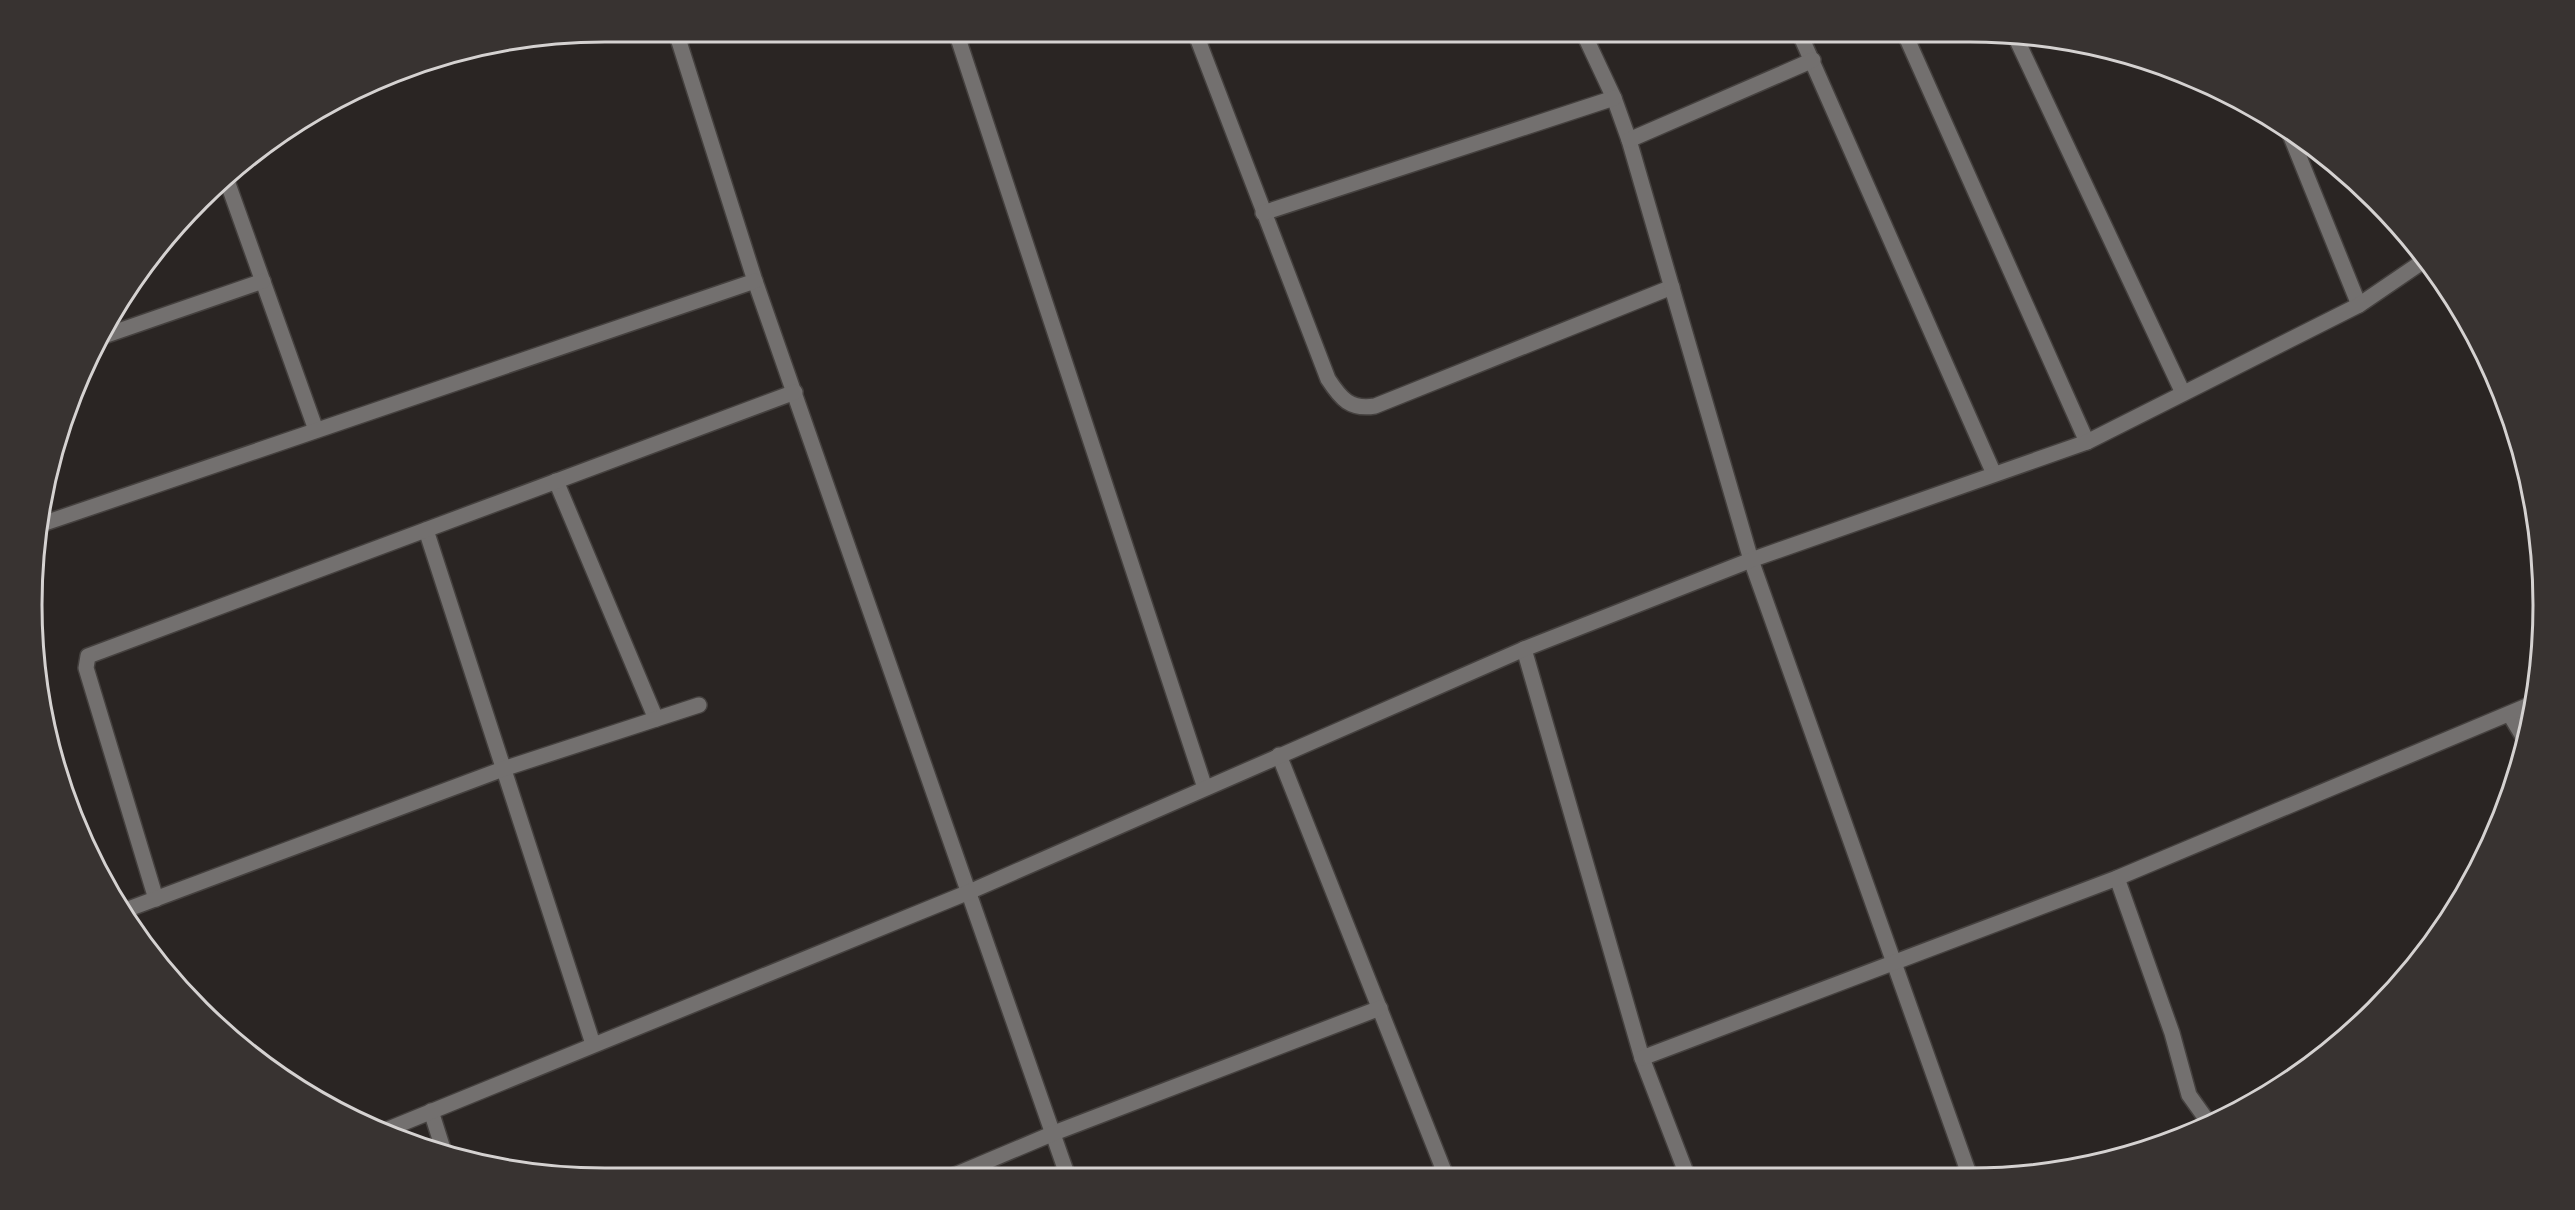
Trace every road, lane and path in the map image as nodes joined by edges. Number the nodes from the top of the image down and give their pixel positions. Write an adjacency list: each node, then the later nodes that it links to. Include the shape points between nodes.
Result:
1 (679, 42): 16 (street)
2 (959, 42): 37 (street)
3 (1199, 42): 13 (street)
4 (1588, 42): 9 (street)
5 (1804, 42): 8 (street)
6 (1908, 42): 23 (street)
7 (2019, 44): 21 (street)
8 (1814, 60): 10 (street); 24 (street)
9 (1614, 98): 10 (street); 13 (street)
10 (1629, 140): 17 (street)
11 (2294, 145): 18 (street)
12 (229, 187): 15 (street)
13 (1263, 213): 17 (street, via 1328,379 1348,404 1363,408)
14 (2419, 264): 18 (street)
15 (263, 281): 19 (street); 22 (street)
16 (755, 281): 20 (street); 22 (street)
17 (1672, 287): 28 (street)
18 (2358, 305): 21 (street)
19 (112, 333)
20 (795, 392): 25 (street); 39 (street)
21 (2183, 393): 23 (street)
22 (316, 430): 26 (street)
23 (2087, 442): 24 (street)
24 (1995, 474): 28 (street)
25 (556, 481): 27 (street); 33 (street)
26 (49, 522)
27 (426, 530): 36 (street); 40 (street, via 88,656 86,668)
28 (1751, 560): 29 (street); 42 (street)
29 (1524, 649): 35 (street); 45 (street)
30 (699, 705): 33 (street)
31 (2523, 708): 32 (street)
32 (2510, 715): 34 (street); 38 (street)
33 (656, 719): 36 (street)
34 (2519, 730)
35 (1279, 755): 37 (street); 43 (street)
36 (503, 769): 40 (street); 44 (street)
37 (1205, 788): 39 (street)
38 (2117, 878): 42 (street); 47 (street, via 2172,1033 2188,1095)
39 (969, 892): 44 (street); 49 (street)
40 (156, 899): 41 (street)
41 (131, 908)
42 (1894, 963): 45 (street); 55 (street)
43 (1380, 1008): 49 (street); 53 (street)
44 (593, 1044): 46 (street)
45 (1642, 1058): 54 (street)
46 (431, 1111): 48 (street); 50 (street)
47 (2204, 1116)
48 (394, 1127)
49 (1054, 1133): 51 (street); 52 (street)
50 (441, 1143)
51 (971, 1168)
52 (1065, 1168)
53 (1443, 1168)
54 (1685, 1168)
55 (1967, 1168)

